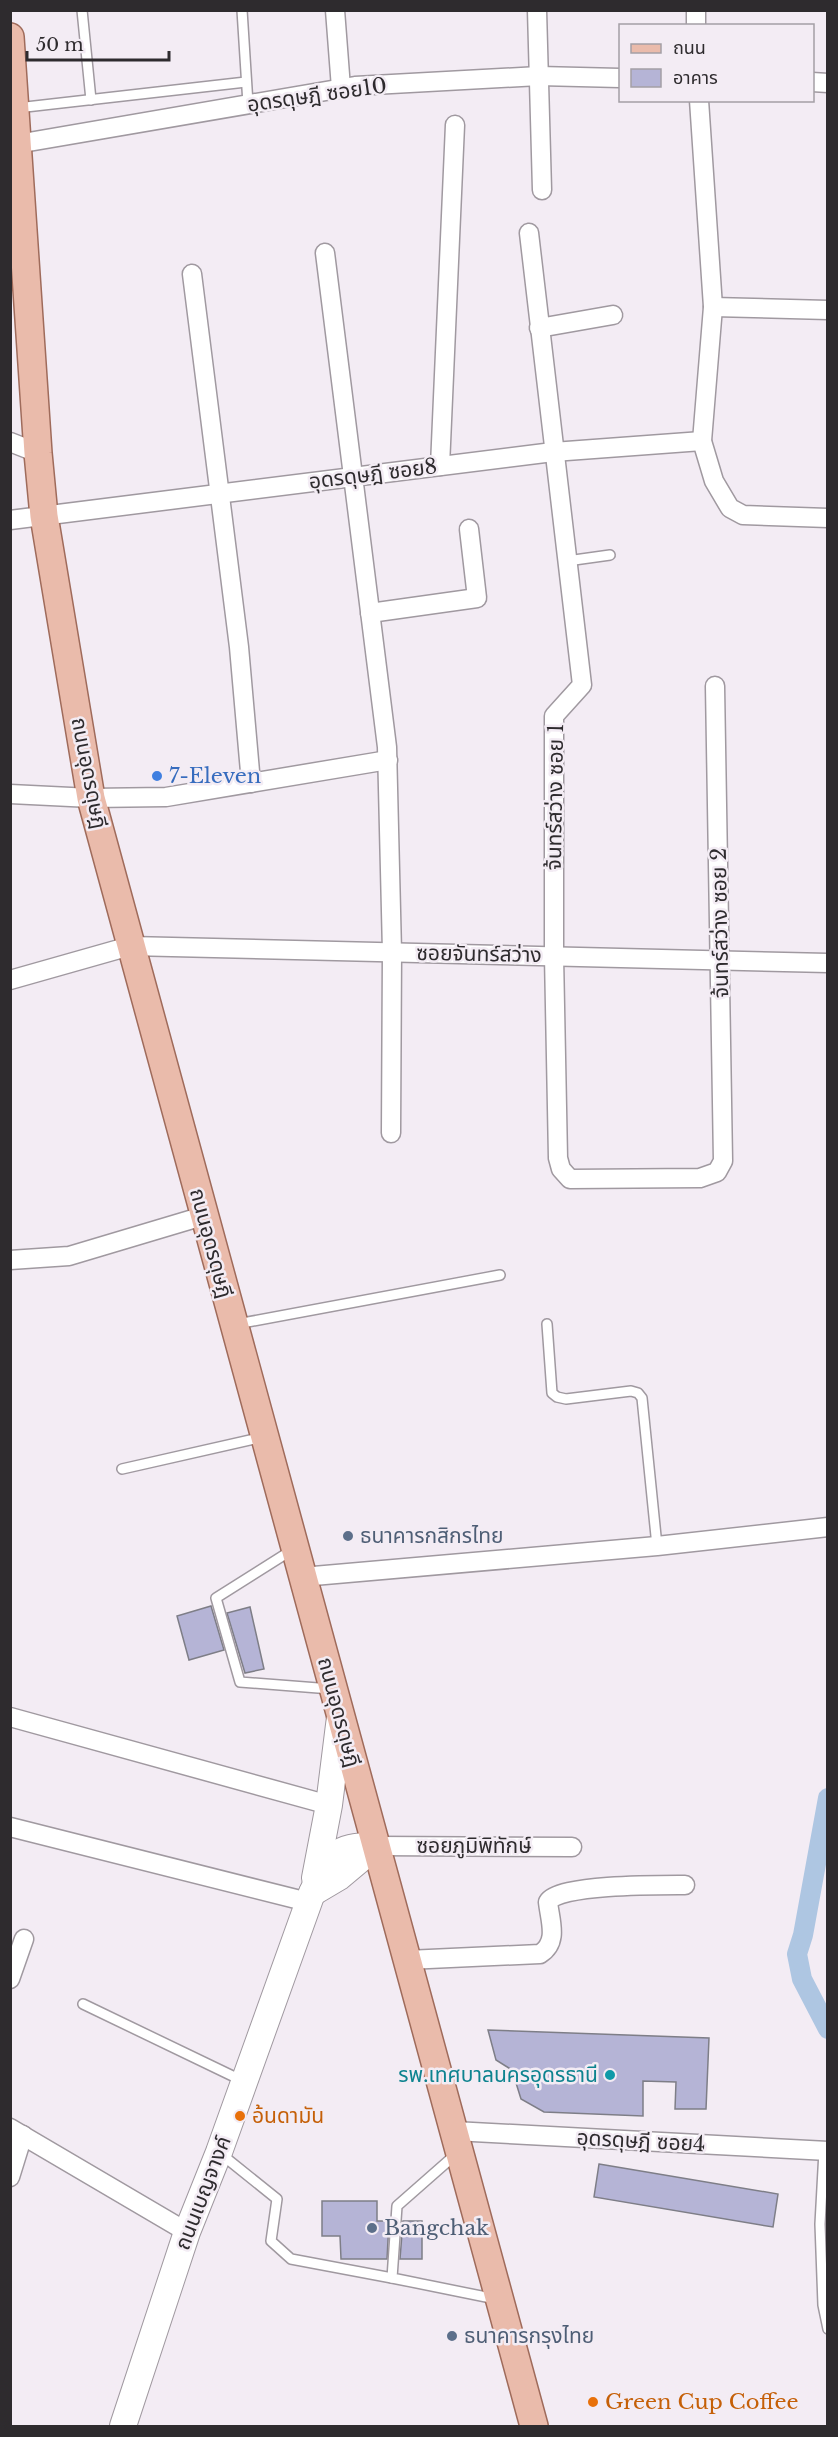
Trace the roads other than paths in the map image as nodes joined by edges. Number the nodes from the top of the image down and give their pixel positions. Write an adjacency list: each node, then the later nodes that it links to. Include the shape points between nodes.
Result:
1 (82, 10): 10 (lane)
2 (242, 10): 8 (lane)
3 (335, 10): 9 (street)
4 (537, 10): 6 (street)
5 (10, 37): 13 (main road, ถนนอุดรดุษฎี)
6 (539, 76): 7 (street, อุดรดุษฎี ซอย10); 9 (street, อุดรดุษฎี ซอย10); 16 (street)
7 (619, 78)
8 (246, 82): 10 (lane); 12 (lane)
9 (341, 88): 12 (street, อุดรดุษฎี ซอย10)
10 (91, 100): 13 (lane)
11 (699, 102): 20 (street)
12 (248, 104): 15 (street, อุดรดุษฎี ซอย10)
13 (15, 108): 15 (main road, ถนนอุดรดุษฎี)
14 (455, 125): 28 (street)
15 (17, 144): 27 (main road, ถนนอุดรดุษฎี)
16 (542, 190)
17 (529, 233): 23 (street, จ้นทร์สว่าง ซอย 1)
18 (325, 253): 29 (street)
19 (192, 274): 30 (street)
20 (712, 307): 21 (street); 24 (street)
21 (828, 310)
22 (613, 315): 23 (street)
23 (539, 328): 26 (street, จ้นทร์สว่าง ซอย 1)
24 (702, 441): 26 (street, อุดรดุษฎี ซอย8); 32 (street, via 714,481 730,508 743,515)
25 (10, 442): 27 (street)
26 (553, 452): 28 (street, อุดรดุษฎี ซอย8); 36 (street, จ้นทร์สว่าง ซอย 1)
27 (38, 453): 31 (main road, ถนนอุดรดุษฎี)
28 (440, 466): 29 (street, อุดรดุษฎี ซอย8)
29 (352, 477): 30 (street, อุดรดุษฎี ซอย8); 37 (street)
30 (218, 493): 31 (street, อุดรดุษฎี ซอย8); 40 (street)
31 (44, 516): 33 (street, อุดรดุษฎี ซอย8); 42 (main road, ถนนอุดรดุษฎี)
32 (828, 518)
33 (10, 520)
34 (469, 529): 37 (street, via 477,598)
35 (610, 555): 36 (lane)
36 (567, 561): 45 (street, จ้นทร์สว่าง ซอย 1, via 582,685 554,716)
37 (370, 613): 39 (street)
38 (715, 686): 46 (street, จ้นทร์สว่าง ซอย 2)
39 (388, 760): 40 (street); 44 (street)
40 (251, 783): 42 (street, via 166,797)
41 (10, 794): 42 (street)
42 (91, 798): 43 (main road, ถนนอุดรดุษฎี)
43 (130, 946): 44 (street, ซอยจันทร์สว่าง); 48 (street, ซอยจันทร์สว่าง); 51 (main road, ถนนอุดรดุษฎี)
44 (392, 952): 45 (street, ซอยจันทร์สว่าง); 49 (street)
45 (554, 956): 46 (street, ซอยจันทร์สว่าง); 50 (street, จ้นทร์สว่าง ซอย 1, via 561,1169 570,1179 700,1178 717,1172)
46 (721, 960): 47 (street, ซอยจันทร์สว่าง); 50 (street, จ้นทร์สว่าง ซอย 2)
47 (828, 963)
48 (10, 980)
49 (391, 1134)
50 (723, 1161)
51 (203, 1216): 52 (street, via 69,1256); 55 (main road, ถนนอุดรดุษฎี)
52 (10, 1260)
53 (500, 1275): 55 (lane)
54 (548, 1324): 59 (lane, via 552,1393 557,1397 634,1391 642,1398)
55 (233, 1325): 56 (main road, ถนนอุดรดุษฎี)
56 (264, 1436): 57 (lane); 60 (main road, ถนนอุดรดุษฎี)
57 (122, 1469)
58 (828, 1527): 59 (street)
59 (657, 1546): 61 (street)
60 (294, 1548): 61 (main road, ถนนอุดรดุษฎี); 62 (lane, via 216,1598 240,1682)
61 (302, 1577): 62 (main road, ถนนอุดรดุษฎี)
62 (333, 1689): 64 (main road, ถนนอุดรดุษฎี)
63 (10, 1717): 65 (street)
64 (340, 1717): 65 (street, ถนนเบญจางค์); 67 (main road, ถนนอุดรดุษฎี)
65 (329, 1805): 70 (street, ถนนเบญจางค์)
66 (10, 1827): 70 (street)
67 (376, 1846): 68 (street, ซอยภูมิพิทักษ์); 70 (street, ถนนเบญจางค์, via 354,1845 341,1851 323,1868); 72 (main road, ถนนอุดรดุษฎี)
68 (572, 1847)
69 (685, 1885): 72 (street, via 595,1888 557,1894 548,1902 553,1941 540,1954)
70 (310, 1898): 75 (street, ถนนเบญจางค์)
71 (24, 1939): 73 (street)
72 (407, 1960): 77 (main road, ถนนอุดรดุษฎี)
73 (10, 1979)
74 (83, 2004): 75 (lane)
75 (244, 2081): 79 (street, ถนนเบญจางค์)
76 (17, 2132): 80 (street); 81 (street)
77 (456, 2141): 78 (street, อุดรดุษฎี ซอย4); 82 (lane, via 397,2206); 83 (main road, ถนนอุดรดุษฎี)
78 (826, 2151): 84 (lane, via 820,2224 823,2304)
79 (219, 2152): 81 (street, ถนนเบญจางค์); 82 (lane, via 277,2199 271,2241 291,2259)
80 (10, 2176)
81 (187, 2232): 85 (street, ถนนเบญจางค์)
82 (392, 2278): 83 (lane)
83 (499, 2300): 86 (main road, ถนนอุดรดุษฎี)
84 (828, 2329)
85 (123, 2427)
86 (534, 2427)

